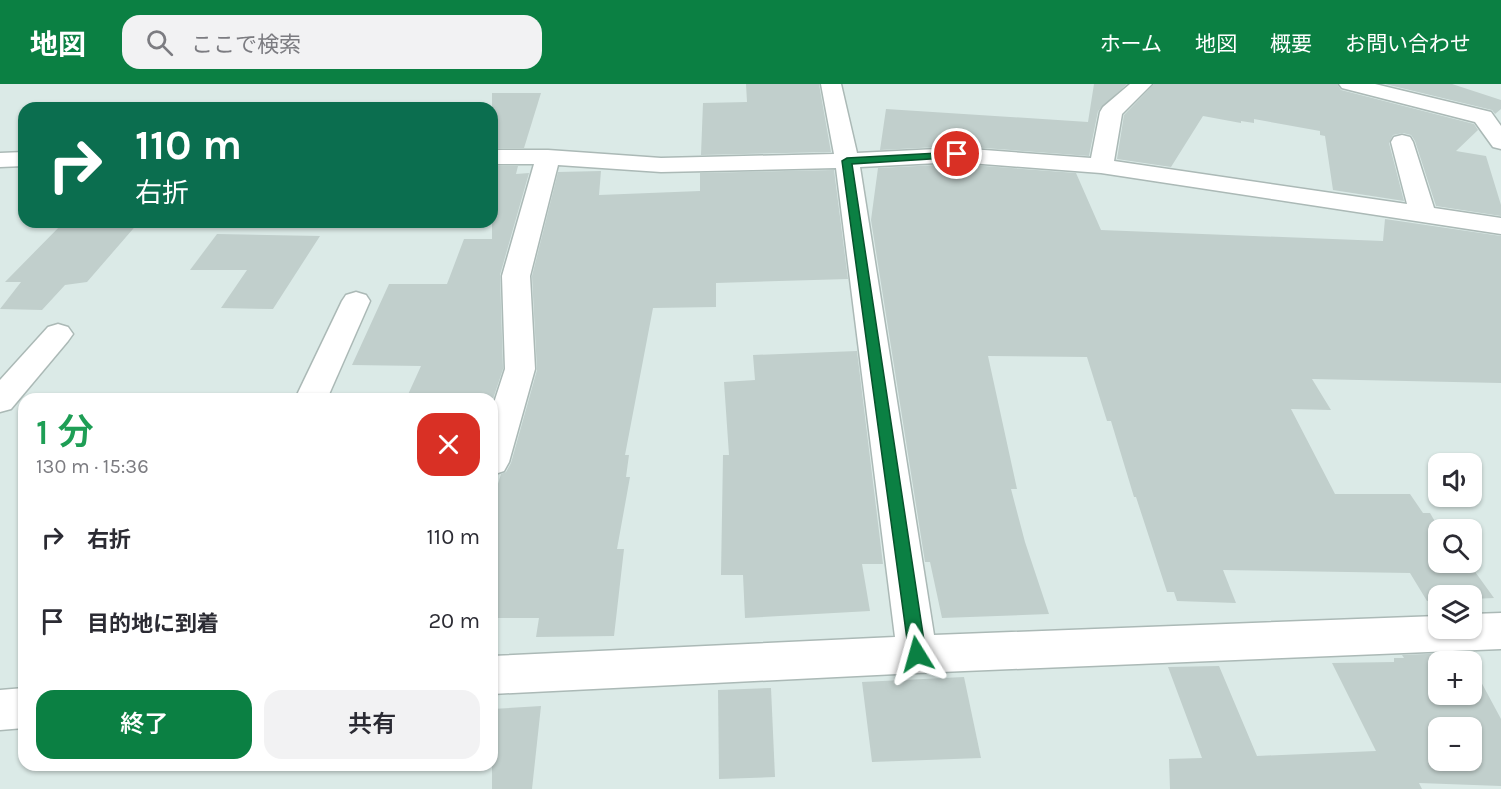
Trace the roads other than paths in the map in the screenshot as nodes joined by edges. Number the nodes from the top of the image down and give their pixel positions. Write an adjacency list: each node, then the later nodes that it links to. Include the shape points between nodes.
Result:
1 (831, 84): 10 (street)
2 (1142, 84): 11 (street, via 1111,111)
3 (1349, 84): 5 (street, via 1483,117)
4 (1402, 142): 12 (street)
5 (1501, 142)
6 (548, 157): 7 (street); 10 (street, via 662,165); 18 (street, via 516,276 520,369)
7 (498, 158)
8 (18, 159): 9 (street)
9 (0, 160)
10 (847, 161): 11 (street, via 957,154); 20 (street)
11 (1101, 166): 12 (street)
12 (1423, 215): 13 (street)
13 (1501, 226)
14 (356, 300): 16 (street)
15 (58, 334): 17 (street)
16 (314, 393)
17 (0, 401)
18 (498, 442)
19 (1501, 631): 20 (street)
20 (917, 654): 21 (street)
21 (498, 675)
22 (18, 708): 23 (street)
23 (0, 710)

